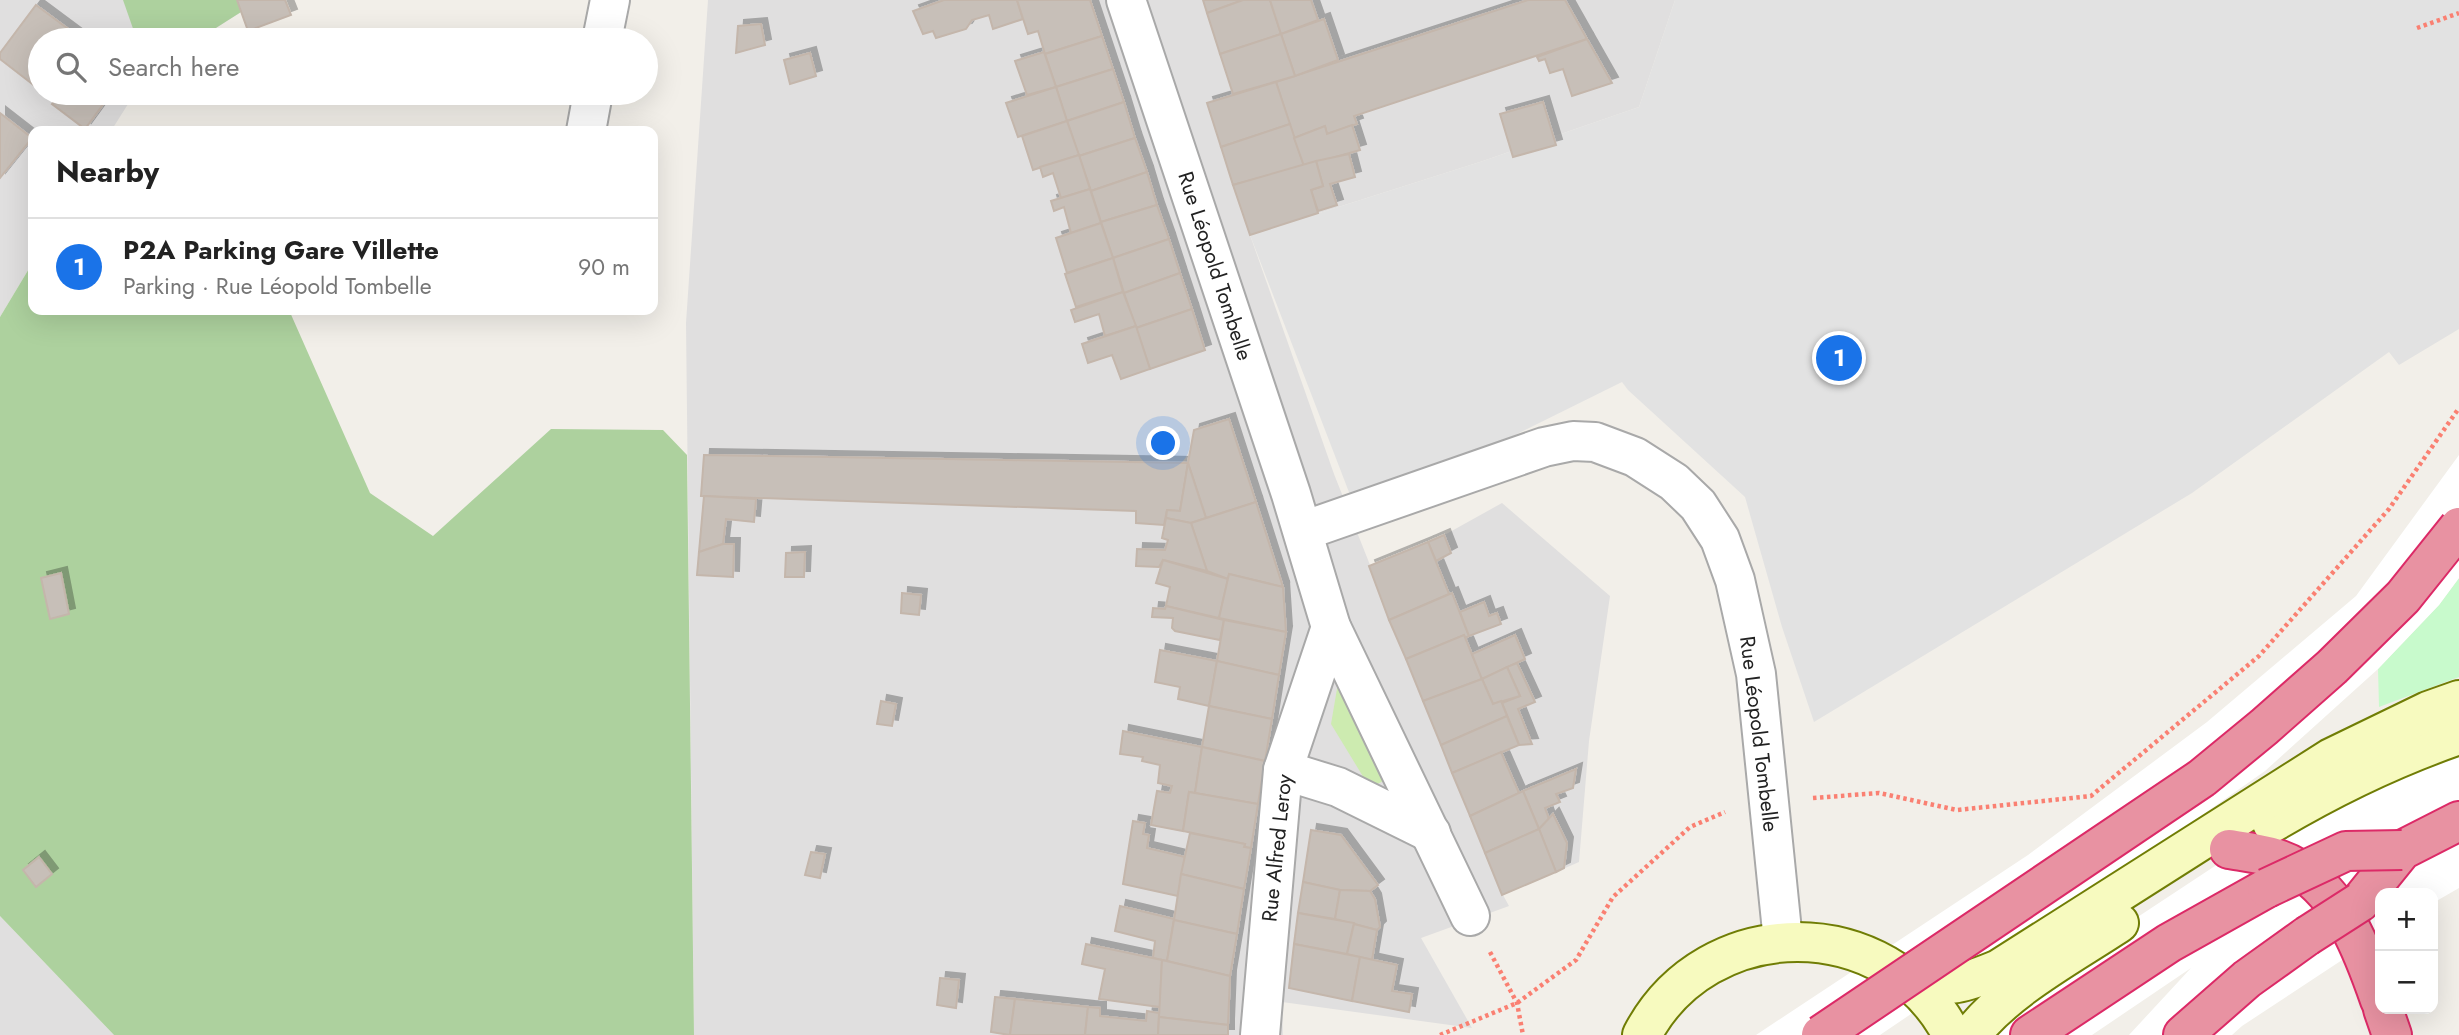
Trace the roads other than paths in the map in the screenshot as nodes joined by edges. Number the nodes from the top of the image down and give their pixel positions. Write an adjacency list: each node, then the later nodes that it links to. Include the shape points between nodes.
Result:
1 (610, 0): 3 (street)
2 (1126, 0): 7 (street, Rue Léopold Tombelle)
3 (604, 28)
4 (591, 105): 5 (street)
5 (587, 126)
6 (2459, 527): 23 (highway, bridge, via 2403,597 2332,667 2202,778)
7 (1303, 531): 8 (street, Rue Léopold Tombelle); 17 (street, Rue Léopold Tombelle, via 1573,441 1595,442 1634,457 1675,482 1698,505 1720,540 1735,580 1756,674)
8 (1331, 627): 11 (street, Rue Alfred Leroy); 13 (street, Rue Léopold Tombelle)
9 (2459, 700): 18 (main road, via 2330,758 1999,969 1949,986)
10 (2459, 735): 14 (main road, via 2302,805)
11 (1283, 770): 13 (street, via 1338,787); 21 (street, Rue Alfred Leroy)
12 (2459, 821): 15 (highway)
13 (1431, 833): 16 (street, Rue Léopold Tombelle)
14 (2228, 849): 19 (highway, via 2267,856 2297,868 2327,894 2353,930); 25 (main road, via 2006,999)
15 (2402, 850): 26 (highway, bridge, via 2346,851 2267,888 2169,943); 27 (highway, bridge, via 2360,902 2247,979)
16 (1470, 916)
17 (1783, 941): 18 (main road, via 1830,944 1873,957); 22 (main road, via 1733,952 1689,977 1653,1014)
18 (1912, 983): 24 (main road, via 1942,1016)
19 (2375, 987)
20 (2385, 1014): 28 (highway)
21 (1260, 1035)
22 (1642, 1035)
23 (1821, 1035)
24 (1952, 1035)
25 (1971, 1035)
26 (2030, 1035)
27 (2183, 1035)
28 (2392, 1035)

